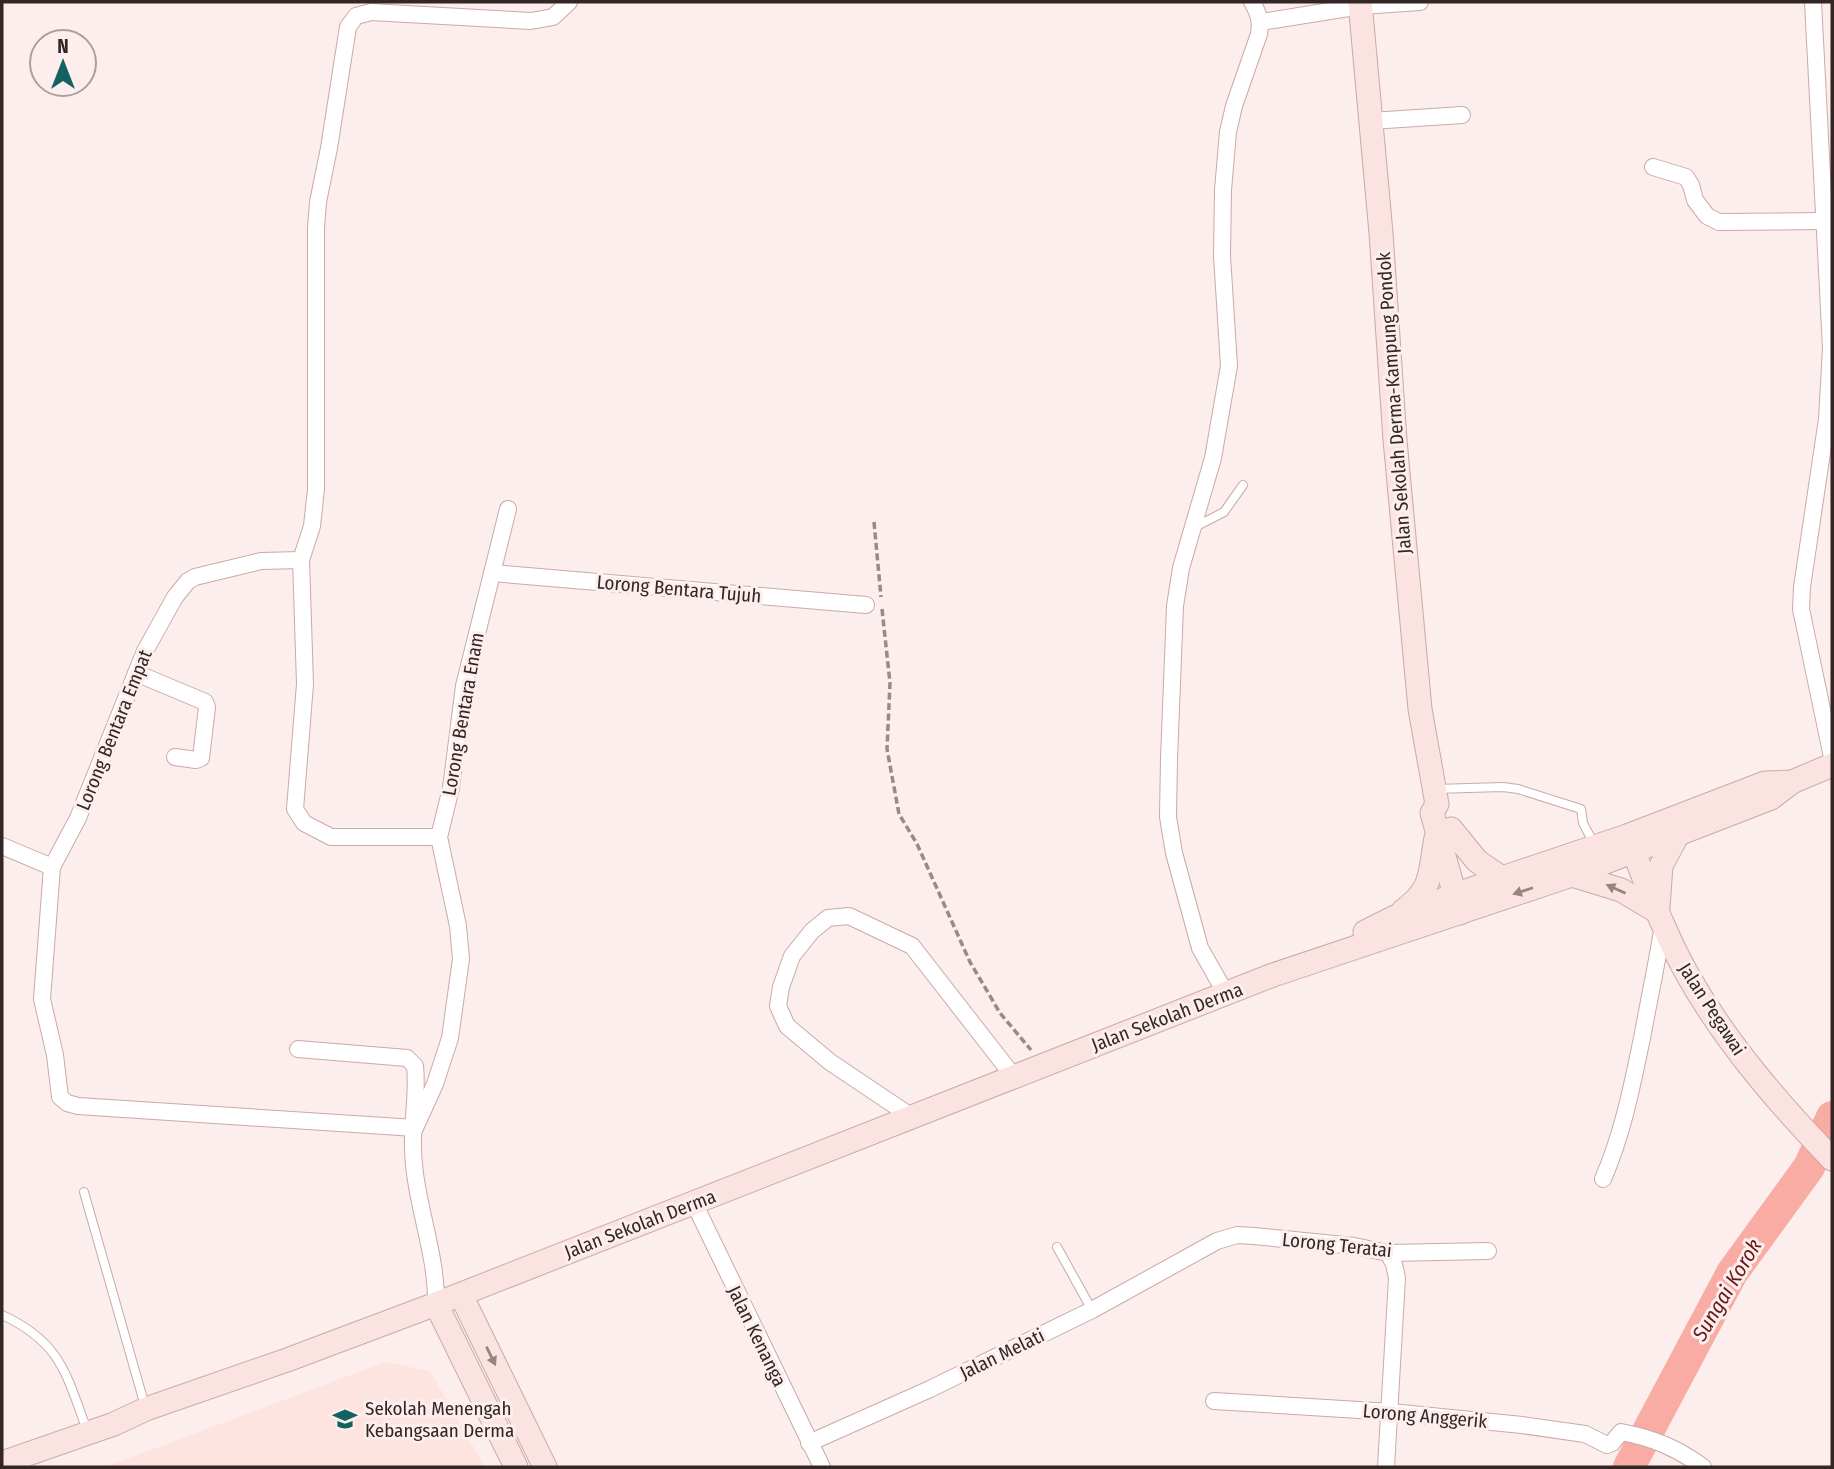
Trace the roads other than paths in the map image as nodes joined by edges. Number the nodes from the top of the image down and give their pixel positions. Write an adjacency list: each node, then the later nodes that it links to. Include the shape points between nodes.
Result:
1 (569, 2): 14 (street, via 545,20 371,12 356,16 348,27 318,202 316,489 312,526)
2 (1252, 2): 6 (street)
3 (1420, 2): 5 (street)
4 (1813, 2): 10 (street)
5 (1361, 4): 6 (street); 8 (street, Jalan Sekolah Derma-Kampung Pondok)
6 (1261, 22): 13 (street, via 1228,132 1222,256 1229,366 1213,458)
7 (1462, 115): 8 (street)
8 (1371, 121): 22 (street, Jalan Sekolah Derma-Kampung Pondok, via 1396,453 1418,681)
9 (1653, 167): 10 (street, via 1686,177 1695,200 1707,216 1719,222)
10 (1823, 221): 19 (street, via 1830,360 1827,418 1801,609)
11 (1243, 485): 13 (lane, via 1224,512)
12 (508, 509): 15 (street, Lorong Bentara Enam)
13 (1193, 528): 36 (street, via 1175,606 1168,817 1200,948)
14 (301, 560): 17 (street, Lorong Bentara Empat, via 261,561 195,577 175,597); 25 (street, via 305,684 295,808 304,822 331,837)
15 (492, 573): 16 (street, Lorong Bentara Tujuh); 25 (street, Lorong Bentara Enam, via 464,686 451,788)
16 (866, 605)
17 (136, 673): 18 (street, via 205,702 201,758); 29 (street, Lorong Bentara Empat, via 78,818)
18 (175, 757)
19 (1832, 757)
20 (1832, 765): 21 (street, Jalan Sekolah Derma)
21 (1792, 782): 24 (street, Jalan Sekolah Derma, via 1771,798); 26 (street, Jalan Sekolah Derma, via 1765,783)
22 (1435, 797): 23 (street, Jalan Sekolah Derma-Kampung Pondok, via 1444,807); 28 (lane, via 1518,789 1581,809)
23 (1444, 829): 31 (street); 32 (street, Jalan Sekolah Derma-Kampung Pondok); 33 (street, via 1428,887)
24 (1678, 834): 26 (street, Jalan Sekolah Derma); 34 (street, via 1661,866)
25 (439, 837): 40 (street, via 461,959 450,1038)
26 (1630, 844): 28 (street, Jalan Sekolah Derma); 30 (street, Jalan Sekolah Derma); 34 (street, Jalan Pegawai)
27 (2, 846): 29 (street)
28 (1595, 847): 31 (street, Jalan Sekolah Derma)
29 (52, 867): 40 (street, Lorong Bentara Empat, via 42,999 60,1097 67,1103)
30 (1572, 875): 32 (street, Jalan Sekolah Derma, one-way to 32); 34 (street, one-way to 30, via 1621,890)
31 (1502, 878): 32 (street, Jalan Sekolah Derma)
32 (1465, 902): 33 (street, Jalan Sekolah Derma); 35 (street, Jalan Sekolah Derma)
33 (1395, 917): 35 (street, Jalan Sekolah Derma)
34 (1660, 919): 41 (street, Jalan Pegawai, via 1689,977 1734,1048); 42 (street, via 1652,993 1632,1088)
35 (1273, 975): 36 (street, Jalan Sekolah Derma)
36 (1226, 993): 38 (street, Jalan Sekolah Derma)
37 (298, 1049): 40 (street, via 407,1059 415,1066)
38 (1014, 1077): 39 (street, Jalan Sekolah Derma); 39 (street, via 912,946 849,916 828,918 792,956 778,1006 787,1026 830,1062)
39 (912, 1117): 44 (street, Jalan Sekolah Derma)
40 (415, 1128): 49 (street, via 418,1186)
41 (1832, 1159)
42 (1603, 1179)
43 (84, 1192): 55 (lane)
44 (694, 1203): 50 (street, Jalan Sekolah Derma); 58 (street, Jalan Kenanga)
45 (1056, 1247): 52 (lane)
46 (1488, 1251): 47 (street, Lorong Teratai)
47 (1388, 1253): 48 (street, Lorong Teratai, via 1237,1236); 56 (street, via 1396,1278)
48 (1191, 1255): 52 (street, Jalan Melati)
49 (437, 1279): 50 (street); 51 (street)
50 (461, 1295): 51 (street, Jalan Sekolah Derma); 61 (street, one-way to 61)
51 (436, 1304): 55 (street, Jalan Sekolah Derma); 60 (street)
52 (1092, 1310): 58 (street, Jalan Melati)
53 (2, 1315): 57 (lane, via 34,1333 58,1359)
54 (1214, 1401): 56 (street, Lorong Anggerik)
55 (146, 1409): 57 (street, Jalan Sekolah Derma)
56 (1391, 1412): 63 (street); 64 (street, Lorong Anggerik, via 1585,1434 1607,1445 1618,1434 1627,1433 1661,1442)
57 (88, 1433): 59 (street, Jalan Sekolah Derma)
58 (809, 1443): 62 (street, Jalan Kenanga)
59 (2, 1463)
60 (516, 1467)
61 (545, 1467)
62 (822, 1467)
63 (1386, 1467)
64 (1703, 1467)

